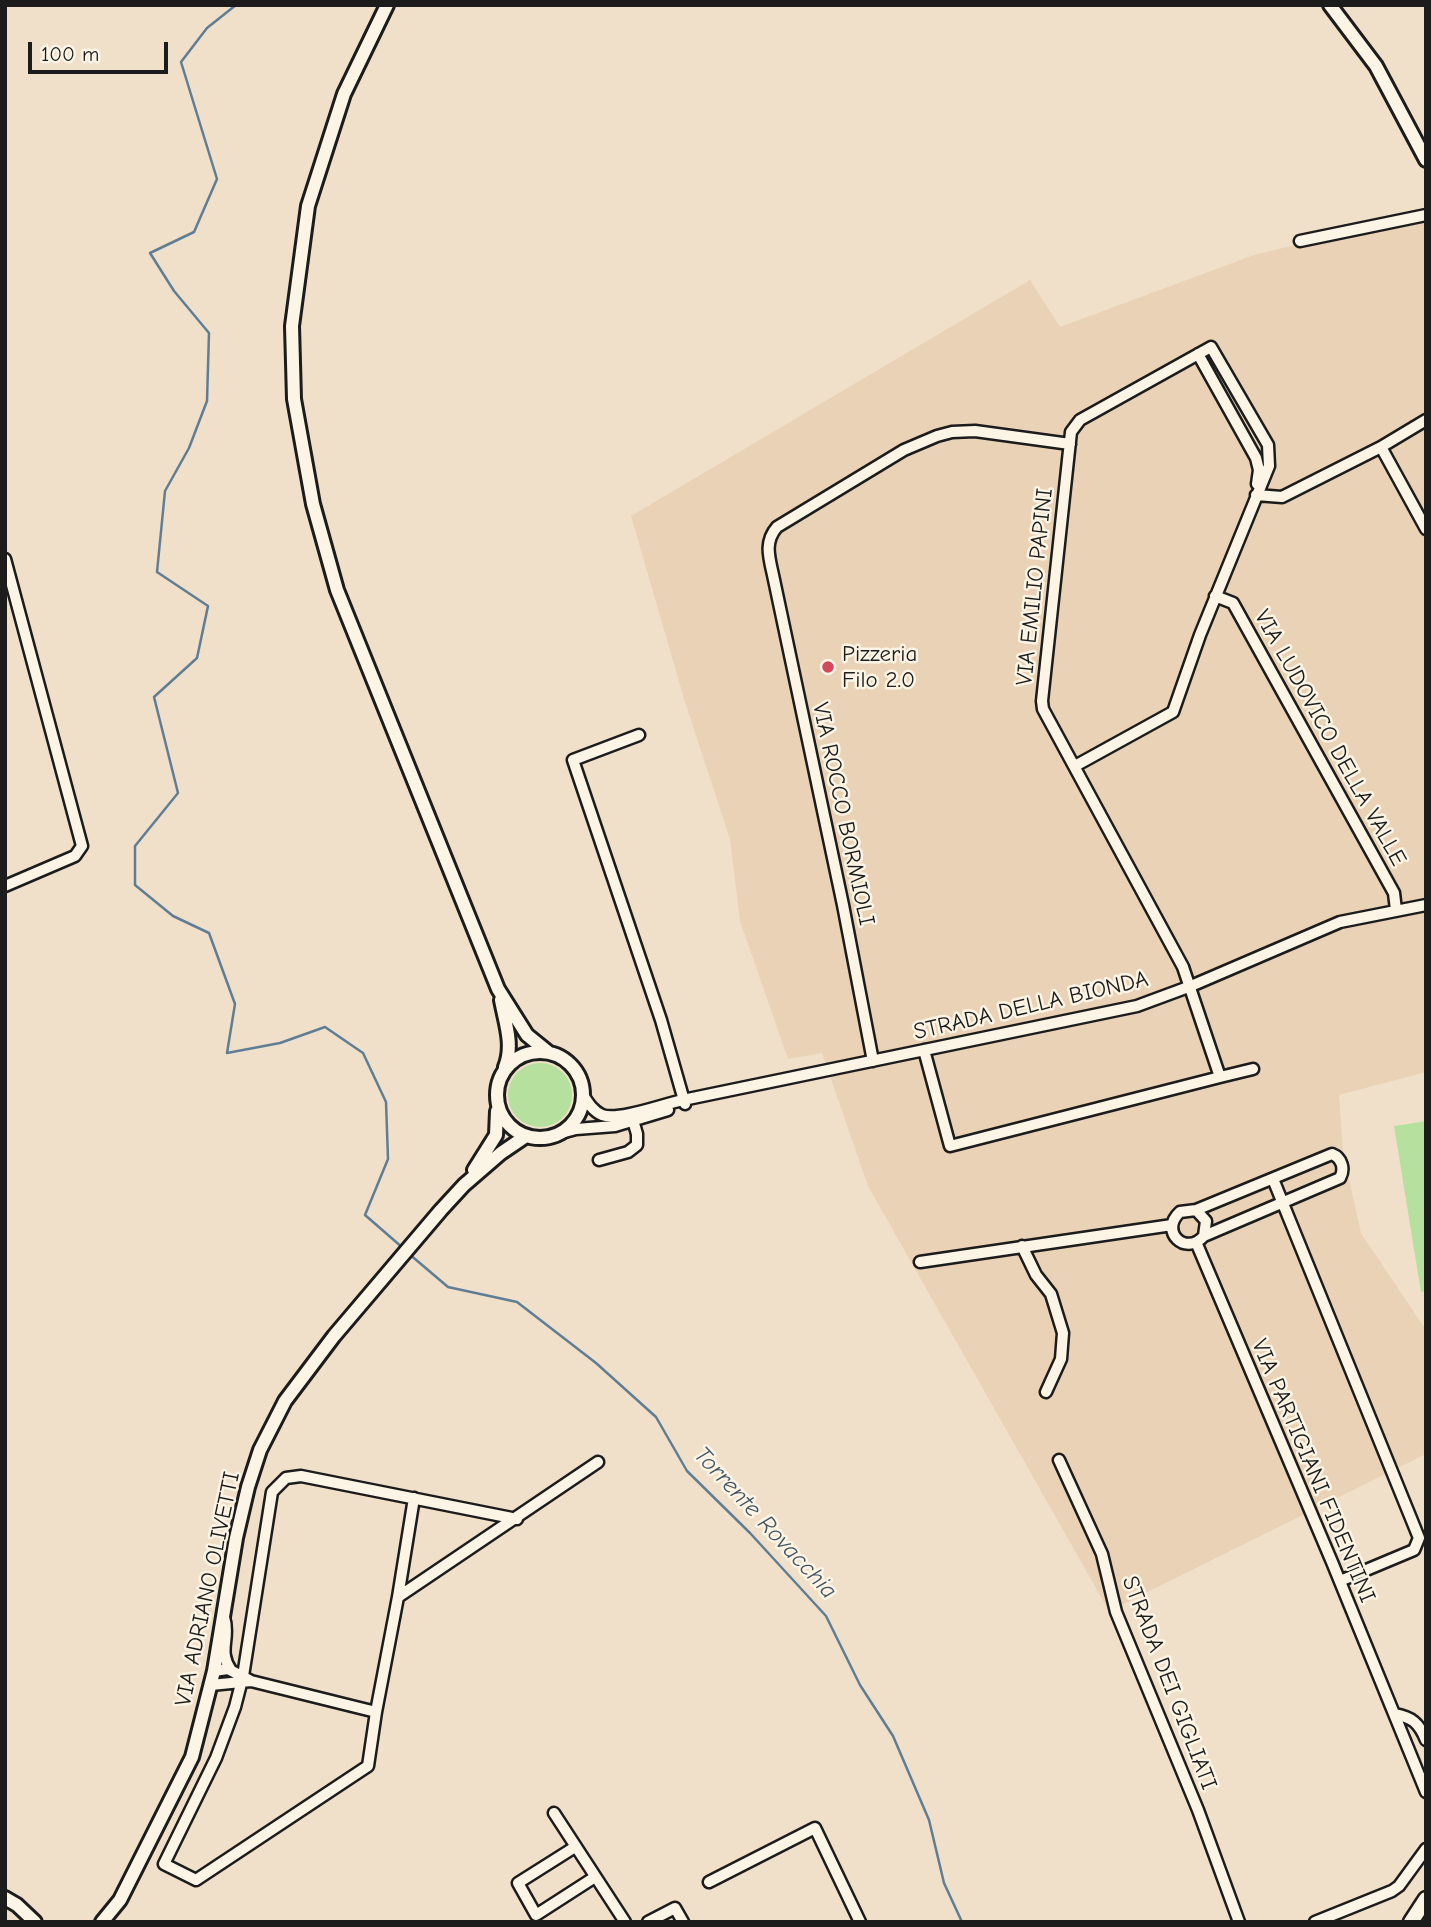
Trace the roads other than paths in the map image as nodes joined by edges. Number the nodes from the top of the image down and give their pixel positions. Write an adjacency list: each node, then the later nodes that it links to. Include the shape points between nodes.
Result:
1 (387, 5): 20 (street, via 344,94 308,206 292,326 295,398 313,504 337,590)
2 (1330, 5): 3 (street, via 1376,66)
3 (1426, 160)
4 (1426, 215): 5 (street)
5 (1300, 241)
6 (1198, 354): 8 (street, VIA EMILIO PAPINI, via 1080,420 1071,432); 10 (street, via 1256,458); 10 (street, VIA EMILIO PAPINI, via 1211,347 1268,445 1269,466)
7 (1426, 420): 9 (street)
8 (1070, 444): 15 (street, VIA EMILIO PAPINI, via 1042,701); 23 (street, VIA ROCCO BORMIOLI, via 965,430 937,436 772,533 768,548 773,575)
9 (1381, 447): 10 (street, via 1282,497); 11 (street)
10 (1256, 495): 13 (street, VIA EMILIO PAPINI)
11 (1426, 530)
12 (5, 559): 16 (street, via 82,846 75,856)
13 (1215, 596): 15 (street, VIA EMILIO PAPINI, via 1170,715); 18 (street, VIA LUDOVICO DELLA VALLE, via 1233,603 1394,893)
14 (639, 735): 28 (street, via 573,760)
15 (1075, 766): 19 (street, VIA EMILIO PAPINI)
16 (5, 886)
17 (1426, 905): 18 (street, STRADA DELLA BIONDA)
18 (1396, 910): 19 (street, STRADA DELLA BIONDA, via 1340,922)
19 (1191, 986): 21 (street, STRADA DELLA BIONDA, via 1137,1006); 26 (street, VIA EMILIO PAPINI)
20 (498, 989): 22 (street, via 527,1035); 25 (street, via 509,1040)
21 (924, 1050): 23 (street, STRADA DELLA BIONDA); 26 (street, via 950,1146)
22 (548, 1052): 25 (street, via 522,1055); 27 (street, via 569,1063 582,1083)
23 (873, 1061): 28 (street, STRADA DELLA BIONDA)
24 (1252, 1069): 26 (street)
25 (503, 1072): 29 (street)
26 (1220, 1077)
27 (583, 1095): 30 (street, STRADA DELLA BIONDA, via 602,1115); 31 (street, via 577,1117)
28 (684, 1102): 30 (street, STRADA DELLA BIONDA)
29 (497, 1105): 32 (street, via 508,1124); 35 (street, via 496,1135)
30 (632, 1117): 31 (street, STRADA DELLA BIONDA, via 615,1126); 33 (street, via 638,1140 634,1148)
31 (561, 1133): 32 (street)
32 (526, 1136): 35 (street)
33 (599, 1160)
34 (1273, 1179): 36 (street); 36 (street, via 1332,1154 1342,1164 1340,1178); 37 (street)
35 (464, 1185): 49 (street, VIA ADRIANO OLIVETTI, via 389,1270 285,1401 260,1450 248,1487)
36 (1282, 1202): 39 (street); 47 (street, via 1419,1538 1413,1550)
37 (1196, 1210): 38 (street, via 1180,1212); 39 (street, via 1206,1221)
38 (1172, 1225): 39 (street, via 1181,1242); 40 (street)
39 (1200, 1239): 47 (street, VIA PARTIGIANI FIDENTINI)
40 (1022, 1247): 41 (street); 42 (street, via 1035,1275 1051,1294 1063,1334 1061,1359)
41 (920, 1262)
42 (1046, 1392)
43 (1059, 1460): 73 (street, STRADA DEI GIGLIATI, via 1102,1554 1116,1612)
44 (598, 1462): 46 (street)
45 (414, 1498): 46 (street); 48 (street); 52 (street, via 301,1476 286,1478 272,1492)
46 (517, 1519): 48 (street)
47 (1340, 1581): 55 (street, VIA PARTIGIANI FIDENTINI)
48 (398, 1597): 54 (street)
49 (224, 1615): 50 (street, via 223,1657); 51 (street, VIA ADRIANO OLIVETTI)
50 (232, 1670): 51 (street); 52 (street)
51 (214, 1671): 53 (street, VIA ADRIANO OLIVETTI)
52 (246, 1679): 53 (street); 54 (street); 54 (street, via 216,1758 164,1864 196,1880 368,1766)
53 (211, 1685): 64 (street, VIA ADRIANO OLIVETTI, via 192,1757)
54 (376, 1712)
55 (1394, 1714): 56 (street, via 1417,1722); 57 (street, VIA PARTIGIANI FIDENTINI)
56 (1426, 1740)
57 (1426, 1792)
58 (554, 1813): 59 (street)
59 (575, 1846): 61 (street); 61 (street, via 517,1883 536,1915)
60 (1426, 1849): 74 (street, via 1392,1891)
61 (595, 1877): 69 (street)
62 (709, 1882): 72 (street, via 815,1828)
63 (5, 1898): 66 (street)
64 (121, 1899): 67 (street); 68 (street)
65 (1426, 1899): 75 (main road)
66 (35, 1922)
67 (102, 1922)
68 (115, 1922)
69 (625, 1922)
70 (648, 1922): 71 (street, via 675,1908)
71 (683, 1922)
72 (860, 1922)
73 (1239, 1922)
74 (1315, 1922)
75 (1411, 1922)

